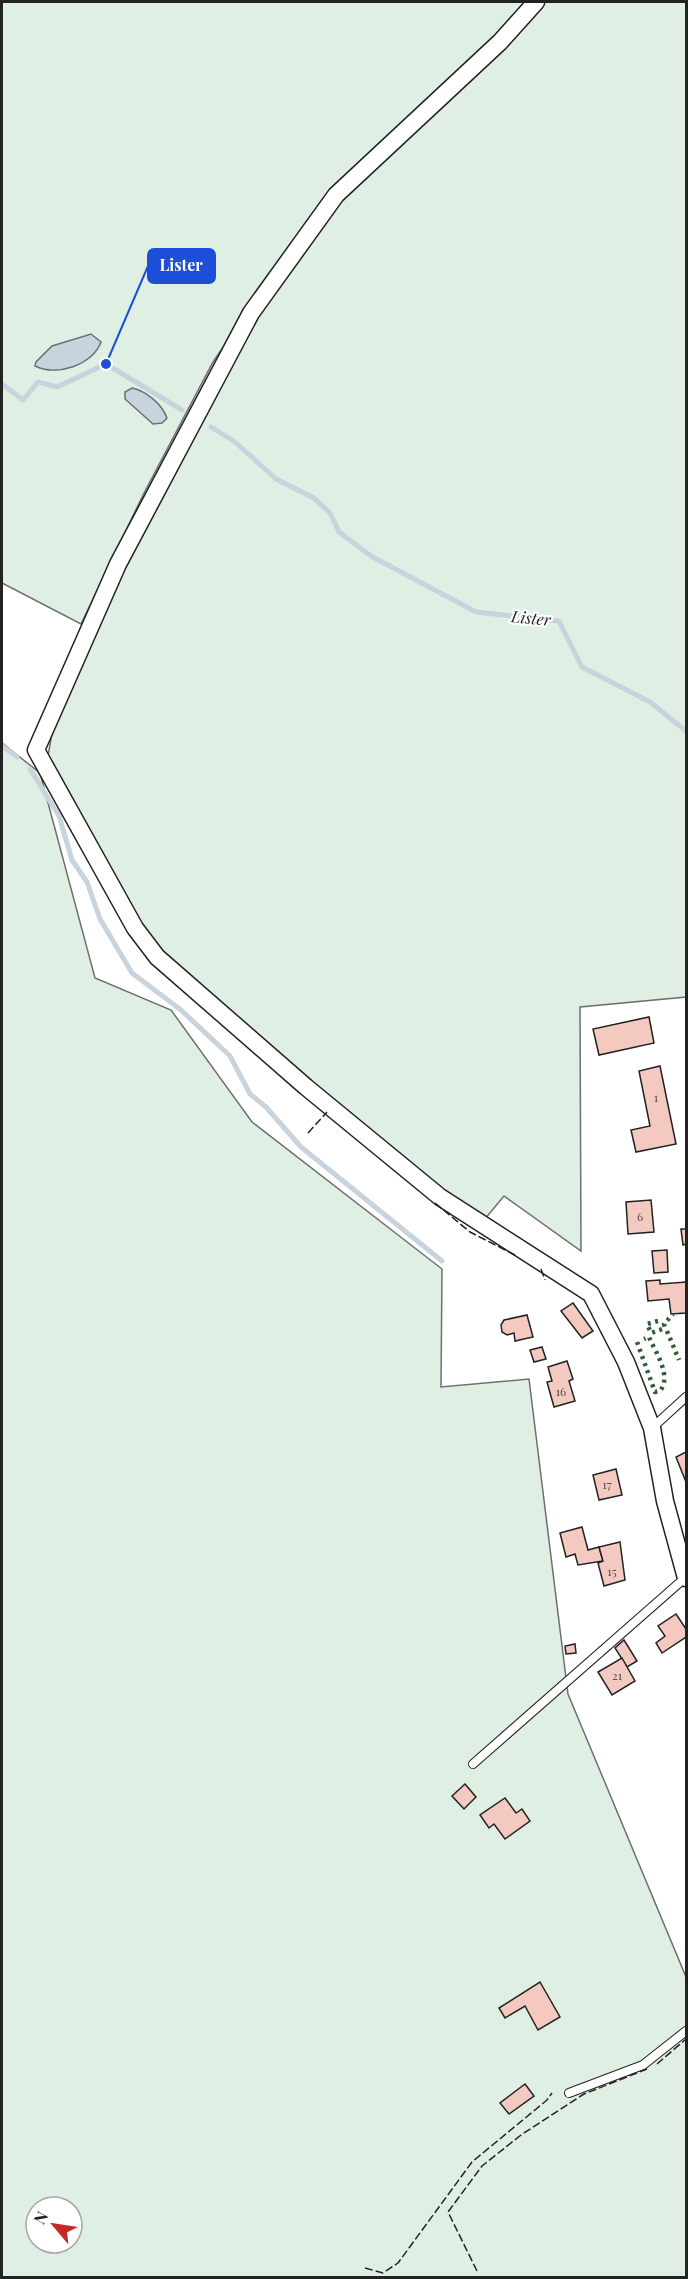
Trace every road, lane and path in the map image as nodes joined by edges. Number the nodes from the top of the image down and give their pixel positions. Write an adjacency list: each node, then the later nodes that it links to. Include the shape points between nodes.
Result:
1 (536, 2): 3 (street, via 500,42 336,195 251,313 118,564 36,750 135,928 157,957 440,1197 591,1294 626,1362)
2 (687, 1397): 3 (lane)
3 (652, 1428): 4 (street, via 665,1501)
4 (686, 1577): 5 (lane)
5 (473, 1764)
6 (687, 2031): 7 (lane, via 643,2065)
7 (568, 2093)

